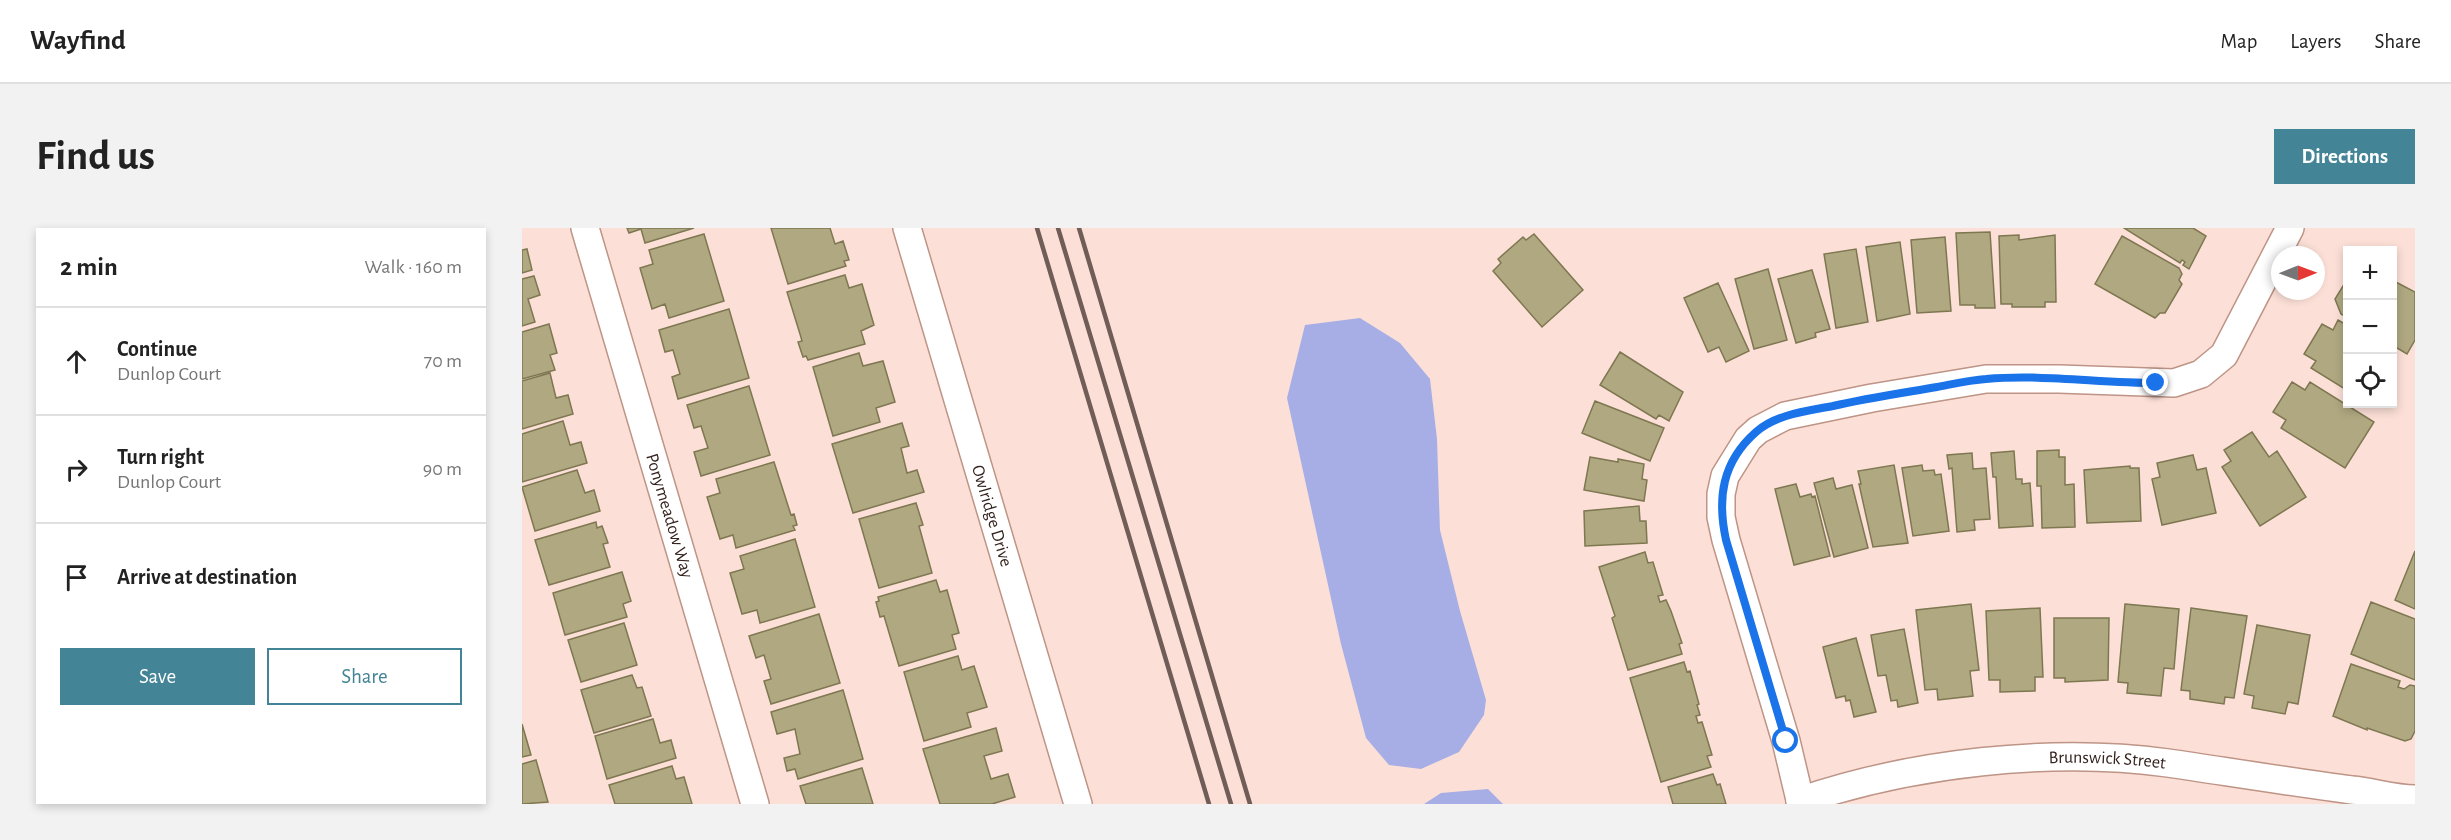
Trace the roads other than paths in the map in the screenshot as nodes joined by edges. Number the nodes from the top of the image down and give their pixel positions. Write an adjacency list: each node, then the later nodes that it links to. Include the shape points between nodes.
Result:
1 (585, 228): 6 (street, Ponymeadow Way)
2 (907, 228): 7 (street, Owlridge Drive)
3 (2289, 228): 5 (street, via 2224,355 2201,374 2174,383 1986,379 1785,416 1748,439 1725,476 1721,517)
4 (2415, 799): 5 (street, Brunswick Street, via 2166,763 2037,759 1905,773 1841,787)
5 (1800, 802)
6 (755, 804)
7 (1078, 804)

